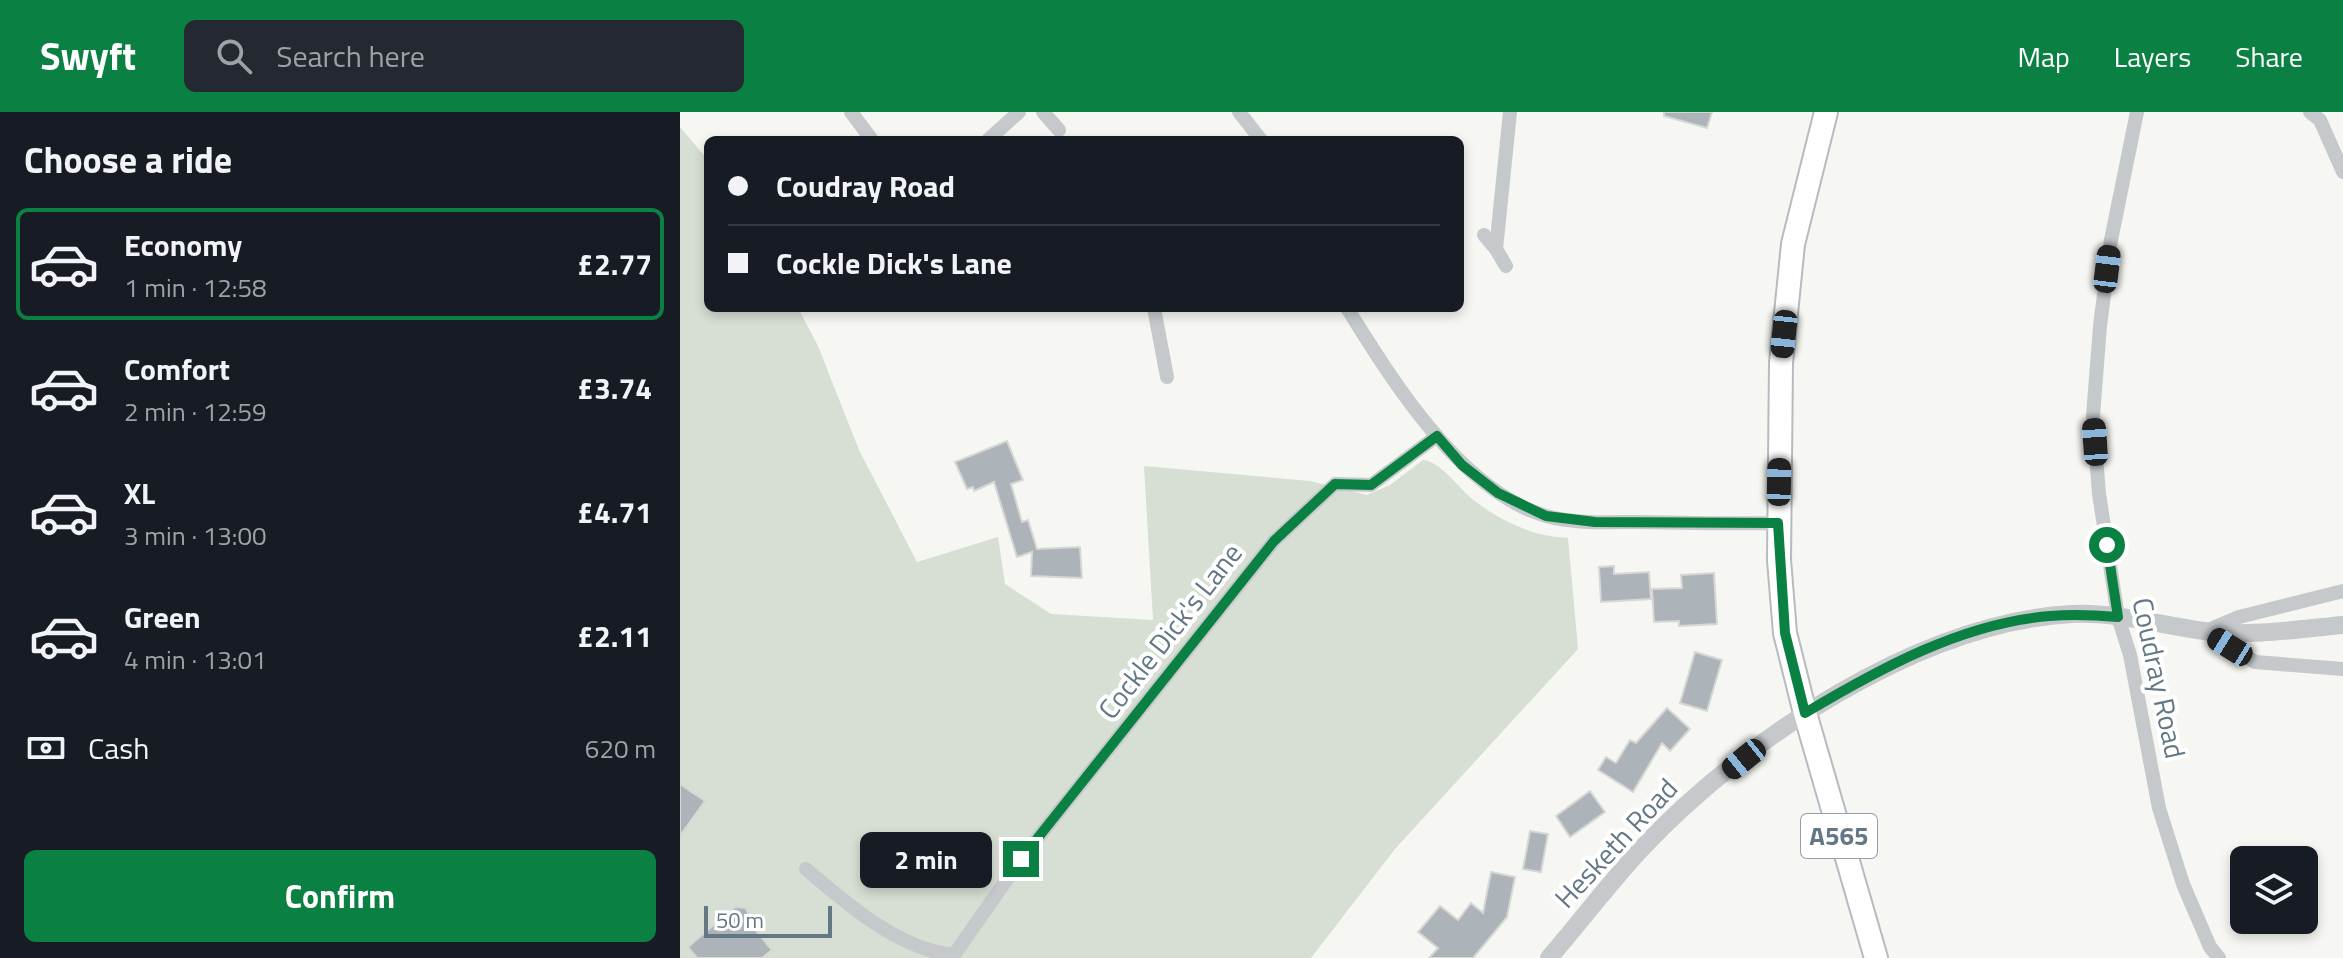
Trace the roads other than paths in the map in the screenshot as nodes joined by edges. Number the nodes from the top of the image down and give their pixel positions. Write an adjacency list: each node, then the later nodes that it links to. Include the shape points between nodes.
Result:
1 (851, 112): 10 (street)
2 (1019, 112): 11 (street)
3 (1043, 112): 9 (street)
4 (1239, 112): 12 (street)
5 (1510, 112): 15 (street)
6 (1826, 112): 21 (highway, A565, via 1793,244 1781,363)
7 (2137, 112): 23 (street, Coudray Road, via 2111,240 2093,416)
8 (2310, 112): 13 (street, via 2320,120)
9 (1059, 130)
10 (869, 136)
11 (992, 136)
12 (1258, 136)
13 (2343, 172)
14 (1484, 235): 15 (street)
15 (1496, 249): 16 (street)
16 (1506, 266)
17 (1155, 312): 19 (street)
18 (1349, 312): 20 (street)
19 (1167, 377)
20 (1437, 436): 21 (street, via 1462,465 1498,493 1546,516 1595,522); 28 (street, Cockle Dick's Lane, via 1371,485 1335,484 1274,541 1021,859 954,955 934,953 861,916)
21 (1778, 523): 27 (highway, A565, via 1785,633)
22 (2343, 591): 25 (street, via 2239,617)
23 (2118, 617): 25 (street, Hesketh Road); 27 (street, Hesketh Road, via 2046,616 1961,636 1853,684); 31 (street, Coudray Road, via 2159,808 2183,884)
24 (2343, 625): 25 (street, Hesketh Road)
25 (2206, 632): 26 (street, via 2255,662)
26 (2343, 669)
27 (1805, 713): 29 (street, Hesketh Road, via 1685,806); 30 (highway, A565)
28 (806, 869)
29 (1549, 958)
30 (1876, 958)
31 (2219, 958)

